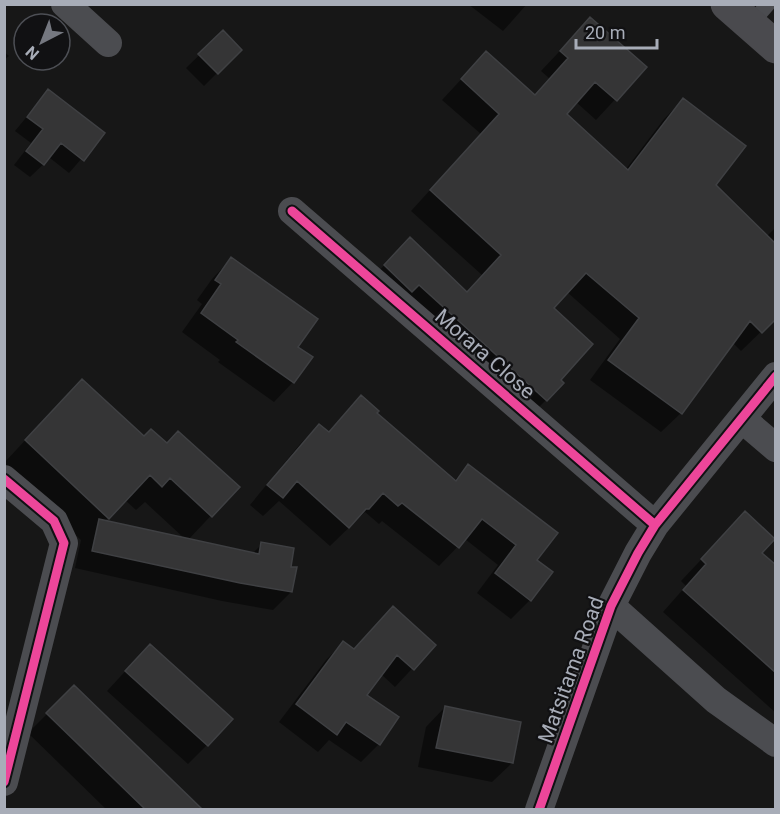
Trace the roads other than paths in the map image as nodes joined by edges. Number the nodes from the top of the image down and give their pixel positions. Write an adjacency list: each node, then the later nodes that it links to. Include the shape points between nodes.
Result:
1 (65, 4): 3 (street)
2 (749, 11): 4 (main road)
3 (108, 43)
4 (776, 47)
5 (292, 212): 10 (street, Morara Close)
6 (776, 376): 7 (street, Matsitama Road)
7 (742, 419): 8 (street); 10 (street, Matsitama Road)
8 (776, 448)
9 (4, 479): 13 (street, via 54,521 64,543)
10 (655, 525): 11 (street, Matsitama Road)
11 (611, 606): 12 (street, via 716,700); 14 (street, Matsitama Road)
12 (776, 743)
13 (4, 782)
14 (539, 810)

